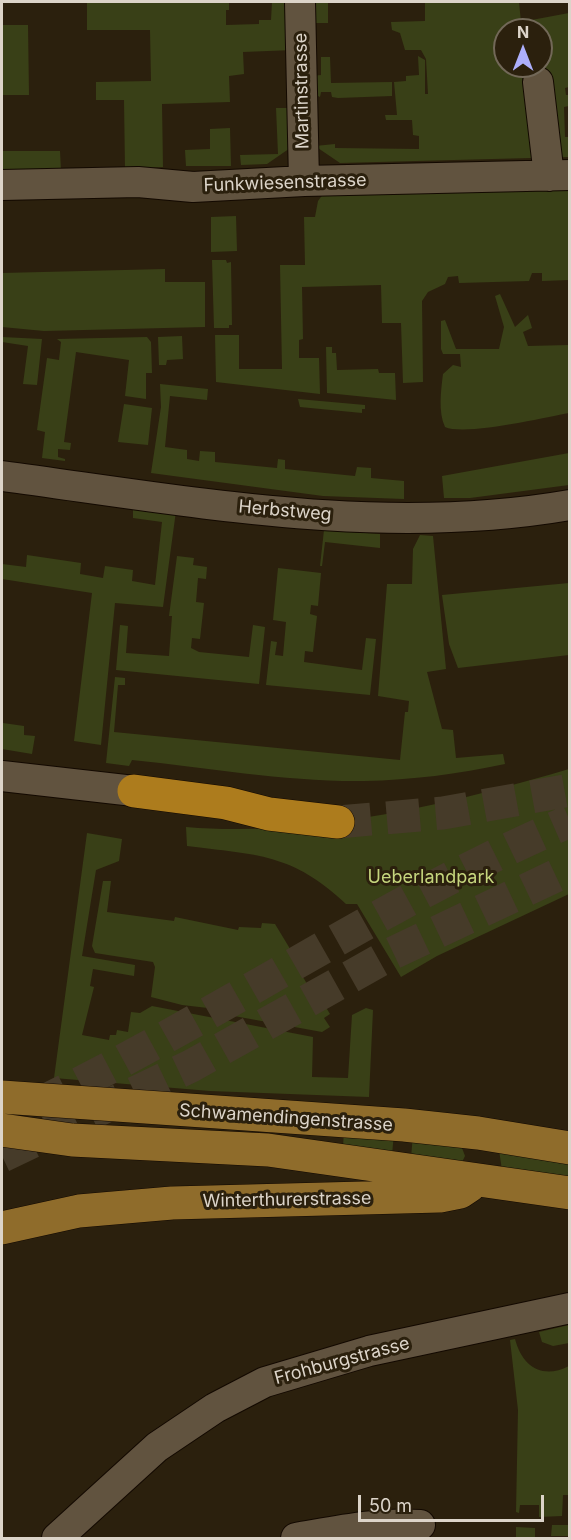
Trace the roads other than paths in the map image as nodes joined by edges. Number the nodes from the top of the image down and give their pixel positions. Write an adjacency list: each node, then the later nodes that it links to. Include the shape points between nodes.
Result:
1 (300, 2): 4 (street, Martinstrasse)
2 (538, 82): 3 (street)
3 (559, 176): 4 (street, Funkwiesenstrasse)
4 (304, 181): 5 (street, Funkwiesenstrasse, via 194,187 138,182)
5 (2, 185)
6 (2, 476): 7 (street, Herbstweg, via 238,508 380,520 446,520)
7 (570, 505)
8 (10, 777): 9 (street)
9 (134, 791): 10 (highway)
10 (338, 822)
11 (2, 1097): 13 (main road, Schwamendingenstrasse)
12 (2, 1130): 15 (main road, Schwamendingenstrasse, via 72,1140 268,1150)
13 (478, 1133): 14 (main road, Schwamendingenstrasse); 15 (main road, via 481,1159)
14 (570, 1148)
15 (476, 1181): 16 (main road); 17 (main road, Winterthurerstrasse, via 460,1192 440,1196 172,1203 79,1212)
16 (570, 1193)
17 (2, 1228)
18 (570, 1308): 20 (street, Frohburgstrasse, via 369,1351 265,1382 215,1408 157,1447)
19 (420, 1525): 21 (street, via 363,1526)
20 (57, 1539)
21 (296, 1539)

